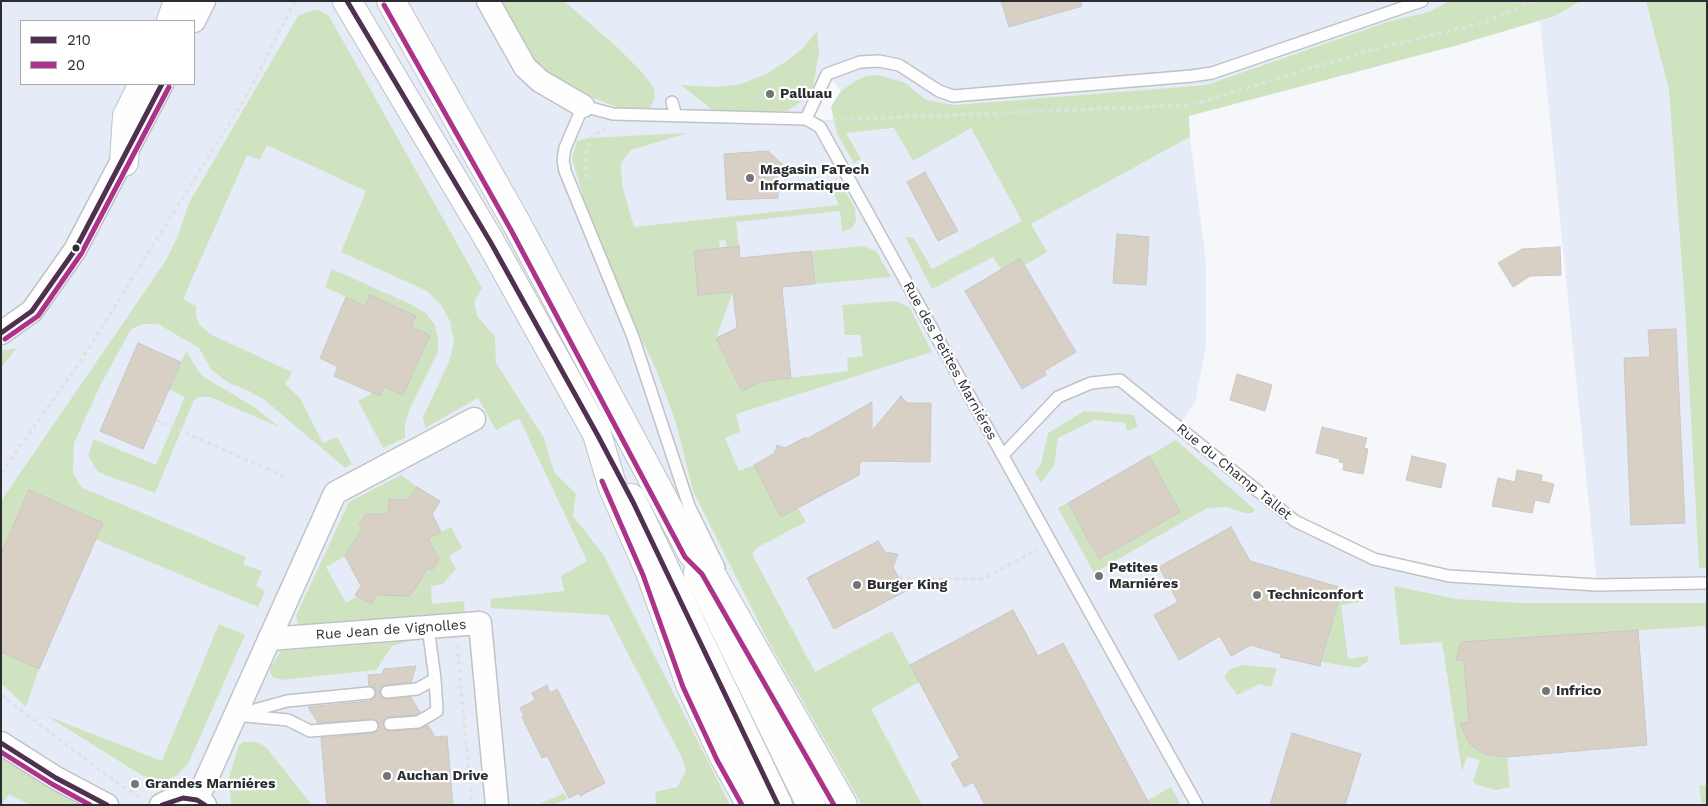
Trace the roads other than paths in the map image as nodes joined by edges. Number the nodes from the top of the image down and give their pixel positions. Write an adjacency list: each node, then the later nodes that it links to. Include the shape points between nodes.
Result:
1 (178, 1): 7 (main road)
2 (204, 1): 8 (street)
3 (391, 1): 20 (main road, via 518,226)
4 (488, 1): 12 (street, via 525,67 540,81)
5 (1422, 1): 14 (lane, via 1212,73 1192,76 953,96 939,91 899,65 879,60 860,62 827,74)
6 (349, 4): 18 (main road, via 491,244)
7 (171, 20)
8 (194, 20)
9 (142, 85): 15 (main road, via 127,116)
10 (162, 85): 15 (street)
11 (672, 102): 13 (lane)
12 (583, 106): 13 (lane, via 613,114); 28 (lane, via 565,148 563,160 566,170 633,337 689,506 751,628)
13 (676, 116): 14 (lane)
14 (806, 119): 19 (lane, Rue des Petites Marniéres, via 820,127)
15 (124, 162): 16 (street, via 53,283 32,311)
16 (1, 333)
17 (474, 420): 23 (street, via 335,493)
18 (597, 434): 25 (main road); 30 (main road, via 612,488 650,572)
19 (1003, 456): 21 (lane, Rue du Champ Tallet, via 1058,397 1091,383 1120,380 1294,521 1374,559 1449,576 1597,585); 42 (lane, Rue des Petites Marniéres)
20 (692, 553): 28 (main road, via 708,569); 40 (main road, via 698,576)
21 (1707, 583)
22 (428, 627): 23 (street, Rue Jean de Vignolles); 24 (lane); 37 (street, Rue Jean de Vignolles, via 480,623)
23 (269, 640): 29 (street)
24 (435, 679): 26 (lane, via 417,689); 31 (lane, via 437,711 418,722)
25 (719, 681): 30 (lane); 39 (main road)
26 (387, 692)
27 (370, 693): 29 (lane, via 287,701)
28 (779, 695): 41 (main road)
29 (235, 715): 32 (lane, via 288,720 310,731); 35 (street)
30 (704, 716): 38 (main road)
31 (390, 724)
32 (372, 726)
33 (1, 743): 36 (street)
34 (153, 802): 35 (street, via 176,798)
35 (201, 802)
36 (107, 805)
37 (497, 805)
38 (751, 805)
39 (778, 805)
40 (811, 805)
41 (843, 805)
42 (1197, 805)

